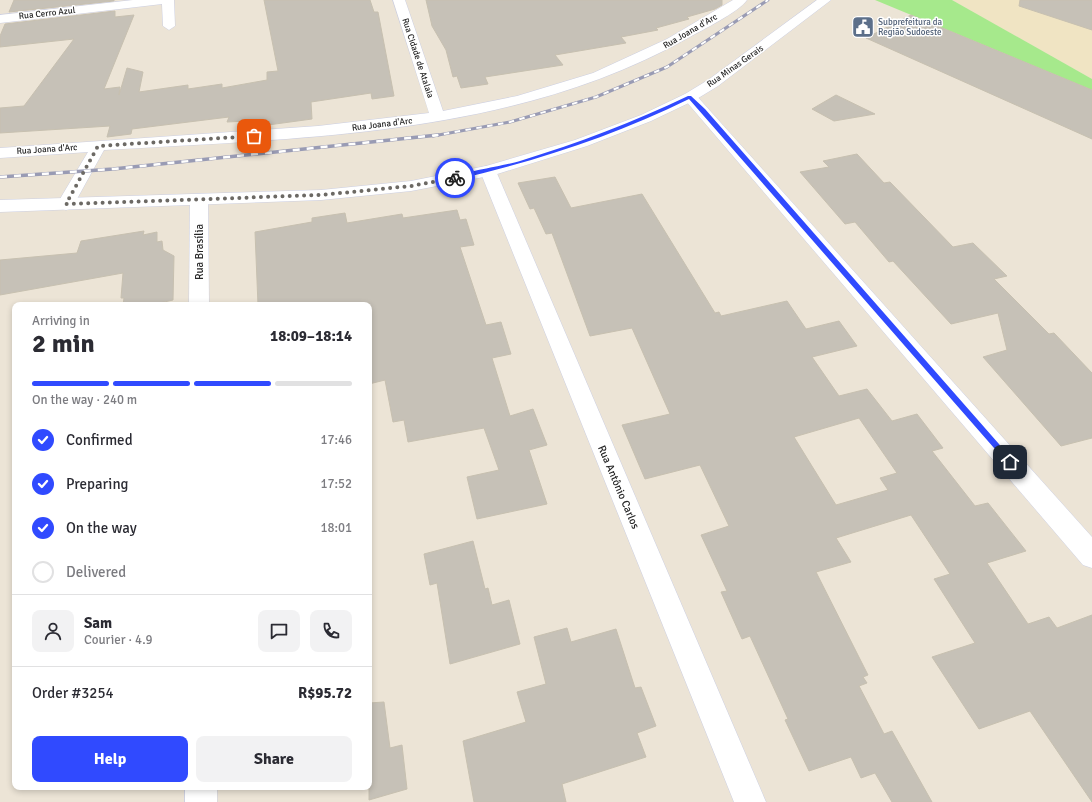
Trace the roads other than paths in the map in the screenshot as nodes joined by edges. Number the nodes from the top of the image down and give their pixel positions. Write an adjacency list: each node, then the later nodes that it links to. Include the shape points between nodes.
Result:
1 (165, 0): 6 (street, Rua Cerro Azul)
2 (168, 0): 7 (street)
3 (399, 0): 9 (street, Rua Cidade de Atalaia)
4 (741, 0): 9 (street, Rua Joana d'Arc, via 668,44 633,62 597,76 522,99)
5 (825, 0): 8 (street, Rua Minas Gerais, via 713,83)
6 (0, 19)
7 (169, 26)
8 (690, 97): 12 (street, Rua Minas Gerais, via 646,118 581,143); 17 (street)
9 (437, 116): 10 (street, Rua Joana d'Arc, via 334,130)
10 (98, 146): 11 (street, Rua Joana d'Arc); 14 (street)
11 (0, 153)
12 (488, 171): 13 (street, Rua Minas Gerais, via 411,186 368,191); 20 (street, Rua Antônio Carlos)
13 (199, 199): 14 (street, Rua Minas Gerais); 16 (street, Rua Brasília)
14 (66, 204): 15 (street, Rua Minas Gerais)
15 (0, 206)
16 (199, 302)
17 (1092, 556)
18 (200, 790): 19 (street)
19 (201, 802)
20 (750, 802)

